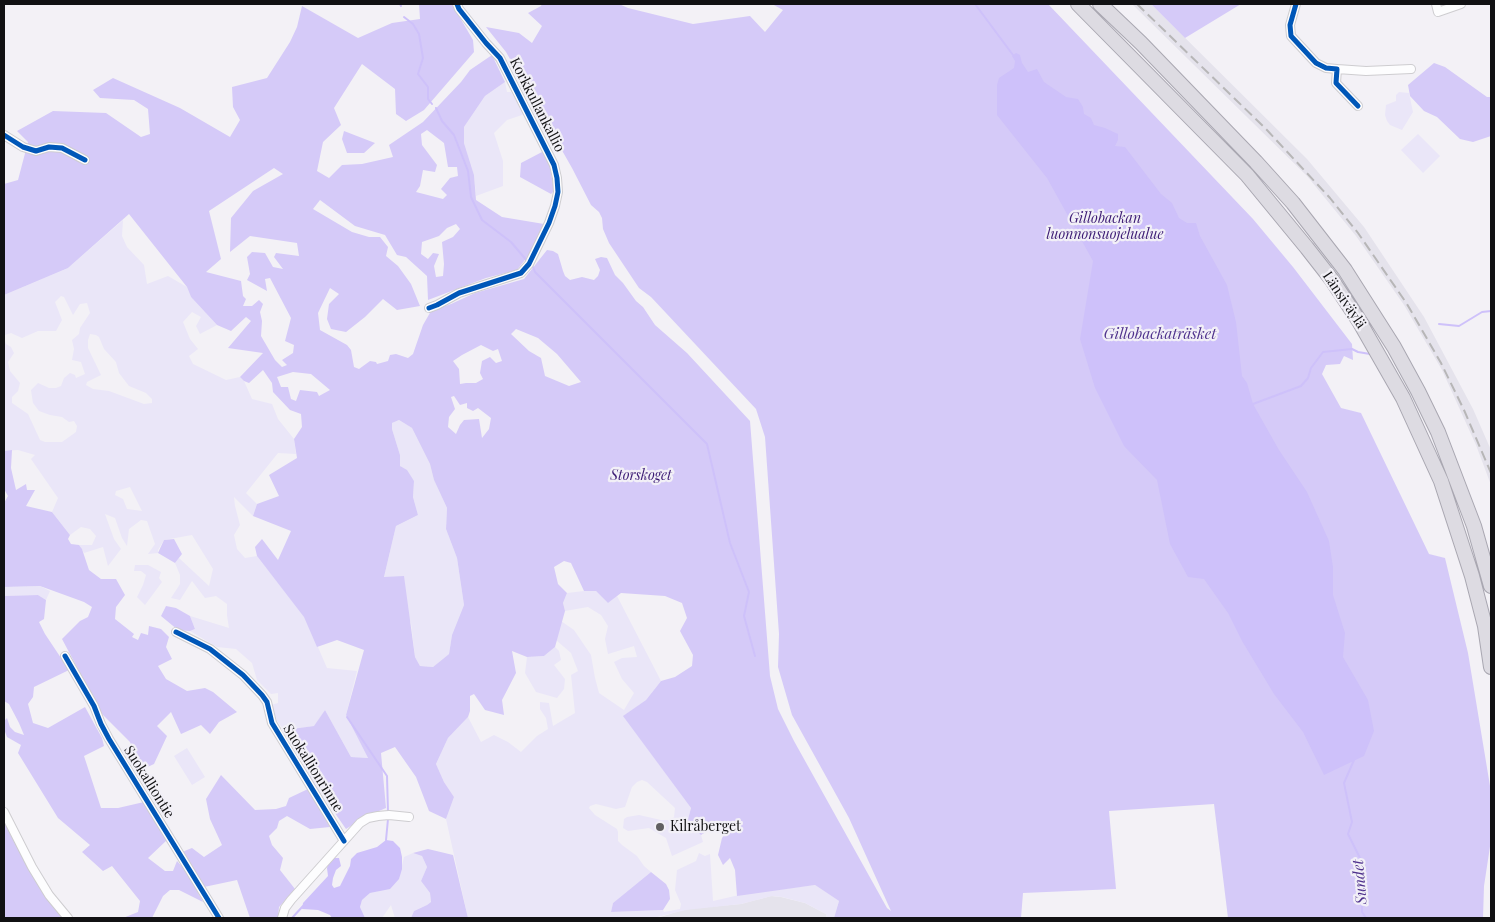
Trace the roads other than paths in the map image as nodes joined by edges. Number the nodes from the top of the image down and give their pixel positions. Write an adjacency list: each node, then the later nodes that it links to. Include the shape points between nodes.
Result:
1 (457, 4): 12 (street, Korkkullankallio, via 500,58 554,165 558,192 549,223 532,259 521,273 459,293)
2 (1078, 4): 16 (highway, Länsiväylä, via 1247,175 1308,248 1360,321 1441,480 1472,576 1485,626)
3 (1100, 4): 13 (highway, Länsiväylä, via 1256,162 1345,270 1394,347 1438,432 1474,526)
4 (1296, 4): 7 (street, via 1290,25 1291,36 1316,63)
5 (1460, 4): 6 (street)
6 (1437, 8)
7 (1336, 70): 8 (street, via 1407,69); 9 (street, via 1336,83)
8 (1403, 78)
9 (1358, 106)
10 (4, 135): 11 (street, via 36,151 62,148)
11 (85, 160)
12 (429, 308)
13 (1491, 586)
14 (176, 632): 19 (street, Suokallionrinne, via 210,649 262,695 272,723)
15 (65, 656): 21 (street, Suokalliontie, via 109,739)
16 (1491, 667)
17 (4, 812): 20 (street, via 32,867)
18 (409, 818): 19 (street, via 389,815 368,818)
19 (344, 841): 22 (street, via 291,900)
20 (68, 918)
21 (219, 918)
22 (282, 918)

